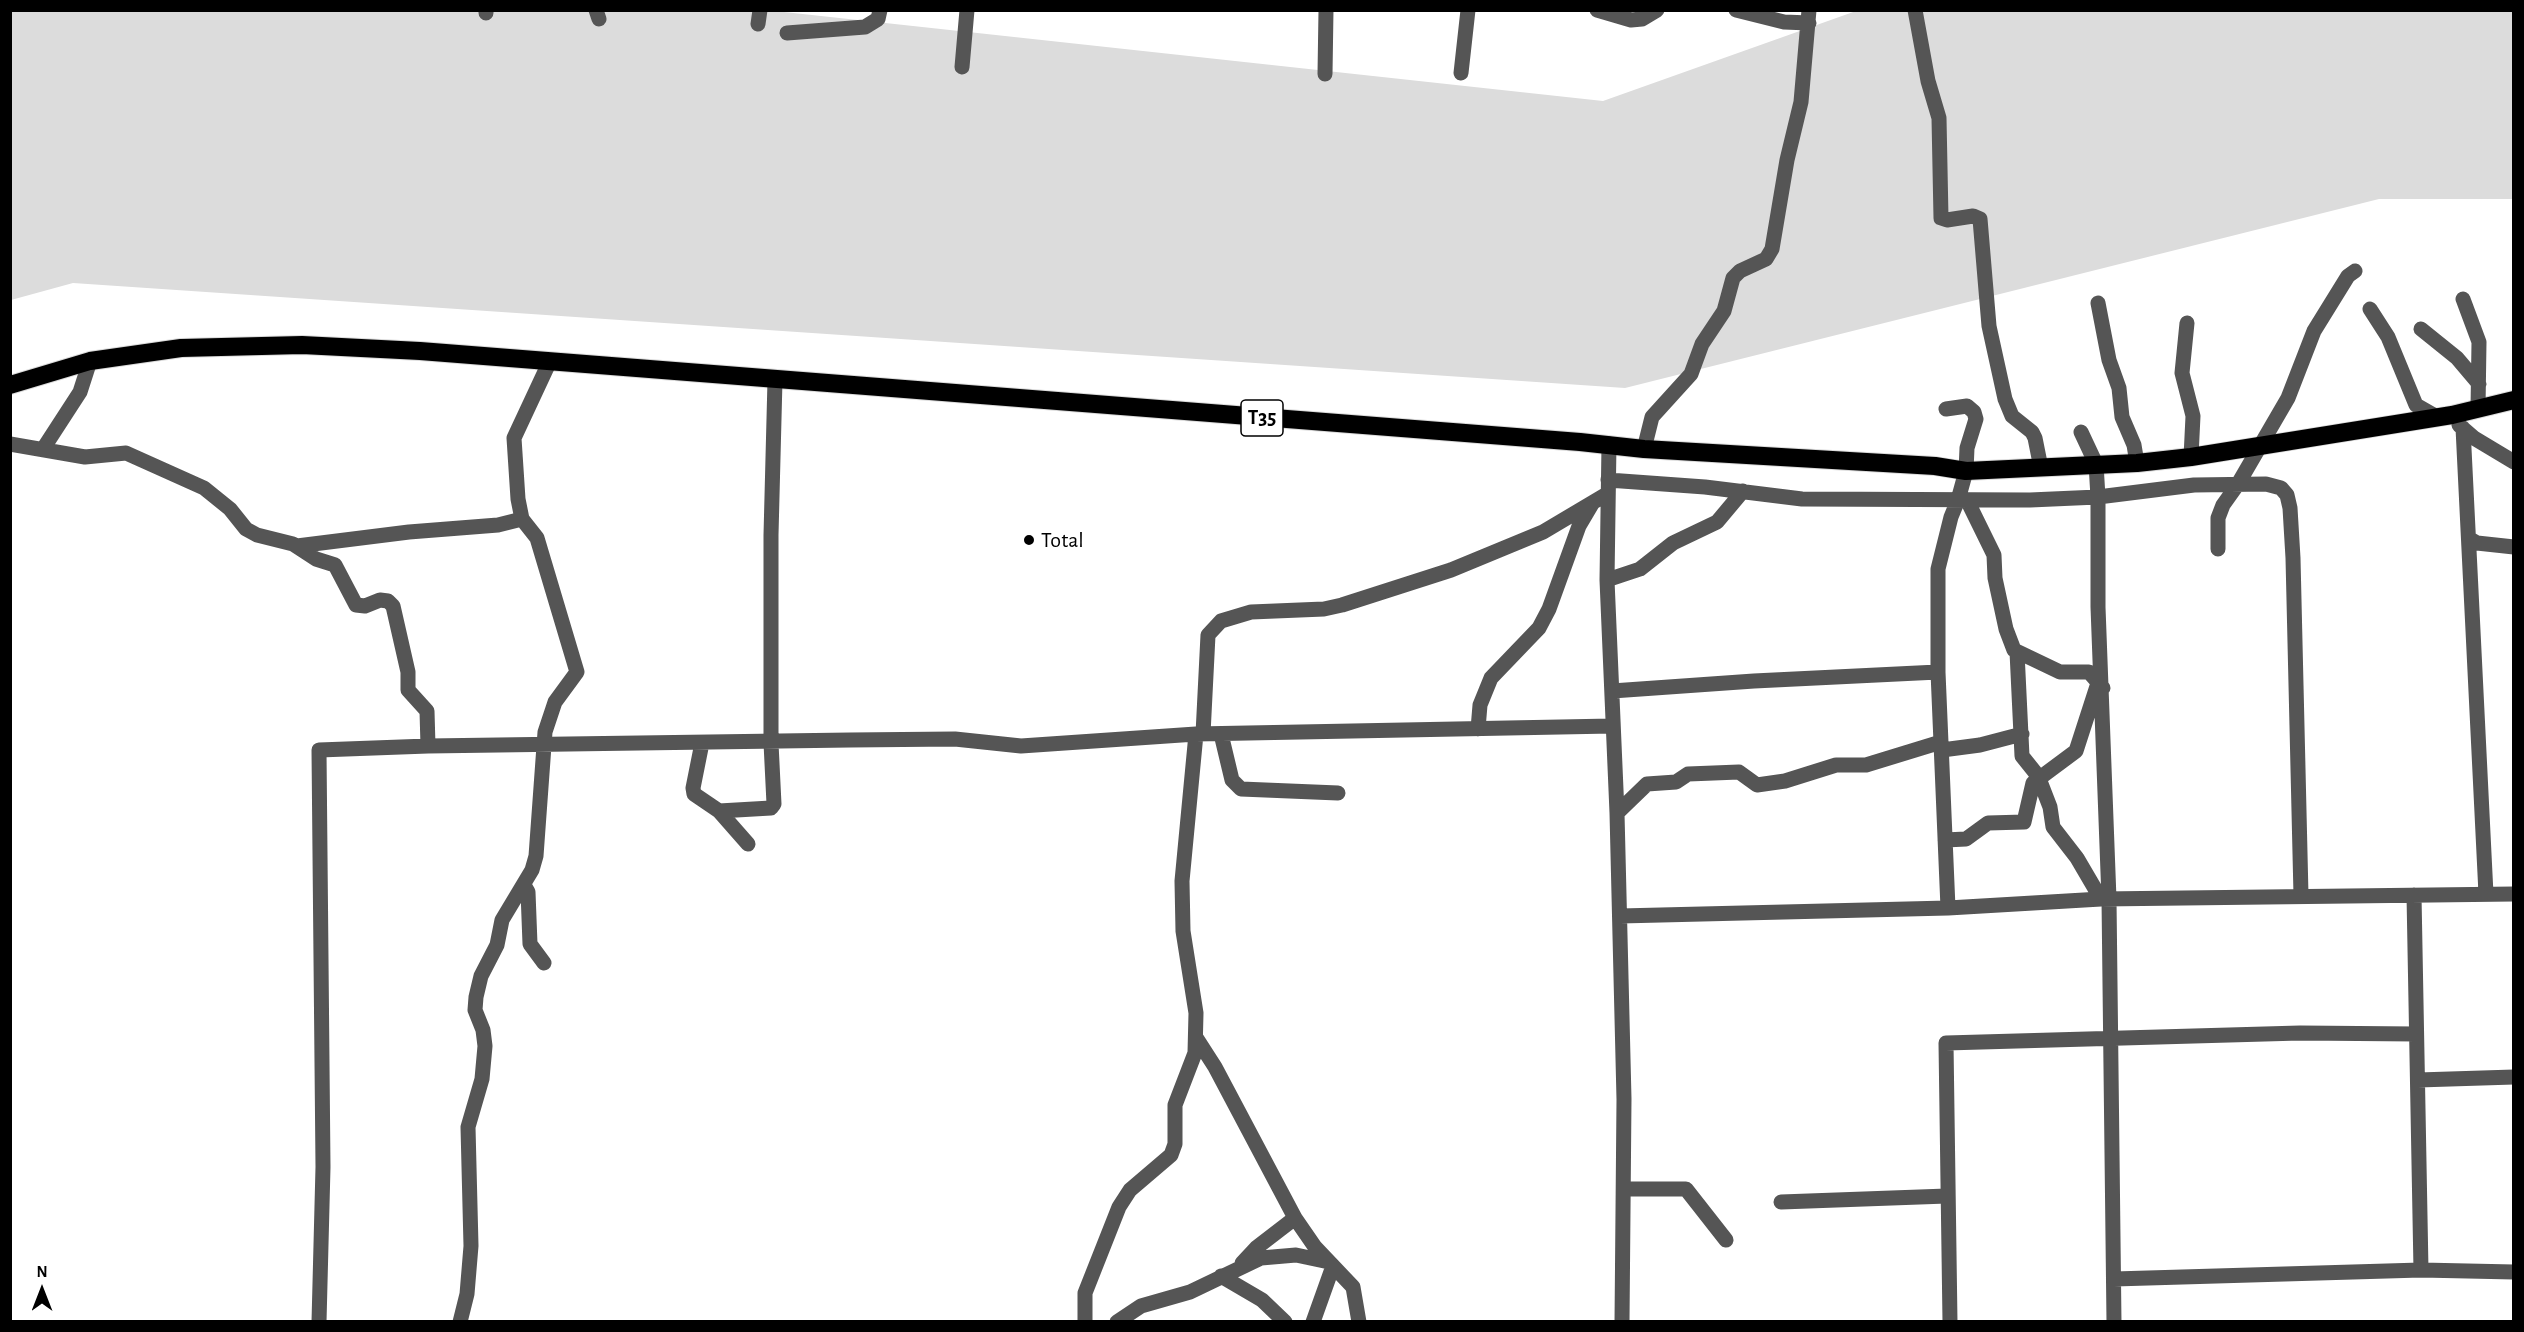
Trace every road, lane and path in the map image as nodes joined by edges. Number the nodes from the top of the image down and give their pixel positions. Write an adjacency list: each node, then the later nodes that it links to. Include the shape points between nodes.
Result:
1 (880, 10): 10 (street, via 878,19 865,27)
2 (967, 10): 11 (street)
3 (1326, 10): 13 (street)
4 (1468, 10): 12 (street)
5 (1597, 10): 6 (street, via 1631,20 1642,19)
6 (1657, 10)
7 (1736, 10): 9 (street, via 1784,22)
8 (1915, 10): 39 (street, via 1939,118 1941,218 1980,219 1989,326 2005,399 2012,416 2036,438)
9 (1809, 17): 34 (street, via 1801,102 1772,249 1766,259 1733,278 1724,311 1702,344 1691,374 1652,417)
10 (787, 33)
11 (962, 67)
12 (1461, 73)
13 (1325, 74)
14 (2355, 271): 32 (street, via 2314,331 2288,398)
15 (2463, 299): 23 (street, via 2479,342)
16 (2098, 303): 37 (street, via 2119,388 2122,417)
17 (2370, 309): 28 (street, via 2390,340 2416,405)
18 (2187, 323): 35 (street, via 2182,373 2193,416)
19 (2421, 329): 23 (street, via 2457,358)
20 (90, 362): 21 (highway, T35, via 181,348 302,345); 24 (highway, T35); 33 (street, via 80,392)
21 (549, 363): 22 (highway, T35); 47 (street, via 514,438)
22 (775, 380): 31 (highway, T35); 63 (street)
23 (2479, 384): 27 (street)
24 (10, 385)
25 (2514, 399): 27 (highway, T35)
26 (1946, 409): 40 (street, via 1963,405 1974,412 1976,422 1967,448)
27 (2478, 409): 28 (highway, T35)
28 (2451, 420): 32 (highway, T35); 36 (street); 48 (street)
29 (2081, 432): 38 (street)
30 (10, 444): 33 (street)
31 (1609, 444): 34 (highway, T35); 42 (street)
32 (2260, 446): 35 (highway, T35); 41 (street)
33 (43, 449): 49 (street, via 85,457 126,453 204,488 230,509 246,530)
34 (1644, 449): 40 (highway, T35)
35 (2191, 457): 37 (highway, T35)
36 (2514, 462)
37 (2137, 463): 38 (highway, T35)
38 (2096, 464): 39 (highway, T35); 44 (street)
39 (2041, 468): 40 (highway, T35)
40 (1966, 471): 45 (street)
41 (2238, 484): 44 (street, via 2194,485); 51 (street, via 2220,512); 76 (street, via 2276,485 2287,495 2290,508)
42 (1608, 487): 43 (street); 46 (street); 52 (street)
43 (1743, 491): 45 (street, via 1802,499); 52 (street, via 1717,522 1673,543 1640,569)
44 (2098, 497): 45 (street); 55 (street)
45 (1963, 500): 53 (street, via 1993,550 2006,629); 54 (street, via 1951,517 1939,565)
46 (1593, 502): 58 (street, via 1579,526 1539,628 1491,678 1480,705); 59 (street, via 1543,531 1472,561 1363,598 1324,609 1251,612 1221,621 1208,635)
47 (522, 519): 49 (street, via 498,525); 64 (street, via 537,538 578,671 555,702)
48 (2470, 539): 50 (street); 74 (street)
49 (297, 546): 65 (street, via 316,559 336,565 356,605 383,600 393,606 408,672 407,688 427,711)
50 (2514, 548)
51 (2218, 549)
52 (1606, 580): 56 (street)
53 (2017, 652): 55 (street, via 2060,672 2089,672); 61 (street)
54 (1938, 672): 56 (street); 66 (street)
55 (2101, 685): 67 (street, via 2076,751); 78 (street)
56 (1612, 691): 57 (street)
57 (1612, 726): 58 (street); 70 (street)
58 (1478, 729): 60 (street)
59 (1200, 734): 60 (street); 63 (street, via 1021,746 955,739); 83 (street, via 1183,862 1182,901)
60 (1221, 734): 68 (street, via 1232,780 1241,789)
61 (2022, 734): 66 (street, via 1980,745); 67 (street, via 2022,756)
62 (702, 743): 63 (street); 64 (street); 69 (street, via 693,791)
63 (771, 743): 69 (street, via 773,807)
64 (544, 745): 65 (street); 73 (street, via 536,856)
65 (428, 746): 98 (street, via 319,750 323,1167)
66 (1942, 746): 70 (street, via 1866,765 1836,765 1757,785 1739,772 1688,774 1676,782 1647,784); 71 (street)
67 (2038, 776): 71 (street, via 2030,788 2023,822 1992,822 1966,839); 78 (street, via 2053,827)
68 (1338, 793)
69 (719, 812): 72 (street)
70 (1617, 813): 80 (street)
71 (1945, 840): 79 (street)
72 (748, 844)
73 (524, 885): 81 (street, via 528,892 530,944); 99 (street, via 502,920 497,945 481,976 476,998 475,1010 485,1046 482,1079 468,1127 471,1246)
74 (2486, 894): 75 (street); 77 (street)
75 (2514, 894)
76 (2301, 895): 77 (street); 78 (street)
77 (2414, 895): 82 (street)
78 (2105, 899): 79 (street); 84 (street)
79 (1948, 908): 80 (street)
80 (1620, 916): 87 (street)
81 (544, 963)
82 (2416, 1034): 84 (street, via 2289,1033); 86 (street)
83 (1197, 1039): 90 (street); 100 (street, via 1193,1062 1174,1105 1175,1144 1171,1155 1130,1190 1119,1207 1084,1293)
84 (2111, 1039): 88 (street, via 1946,1043); 97 (street)
85 (2514, 1077): 86 (street)
86 (2418, 1080): 94 (street)
87 (1626, 1189): 91 (street, via 1686,1189); 105 (street)
88 (1947, 1196): 89 (street); 106 (street)
89 (1781, 1202)
90 (1295, 1218): 92 (street); 93 (street, via 1256,1248)
91 (1725, 1240)
92 (1331, 1264): 93 (street, via 1283,1255); 103 (street); 104 (street, via 1353,1287)
93 (1239, 1267): 96 (street)
94 (2421, 1270): 95 (street); 97 (street)
95 (2514, 1272)
96 (1221, 1276): 101 (street, via 1190,1292 1141,1306); 102 (street, via 1262,1300)
97 (2114, 1280): 107 (street)
98 (319, 1322)
99 (460, 1322)
100 (1085, 1322)
101 (1117, 1322)
102 (1285, 1322)
103 (1313, 1322)
104 (1359, 1322)
105 (1622, 1322)
106 (1950, 1322)
107 (2114, 1322)

